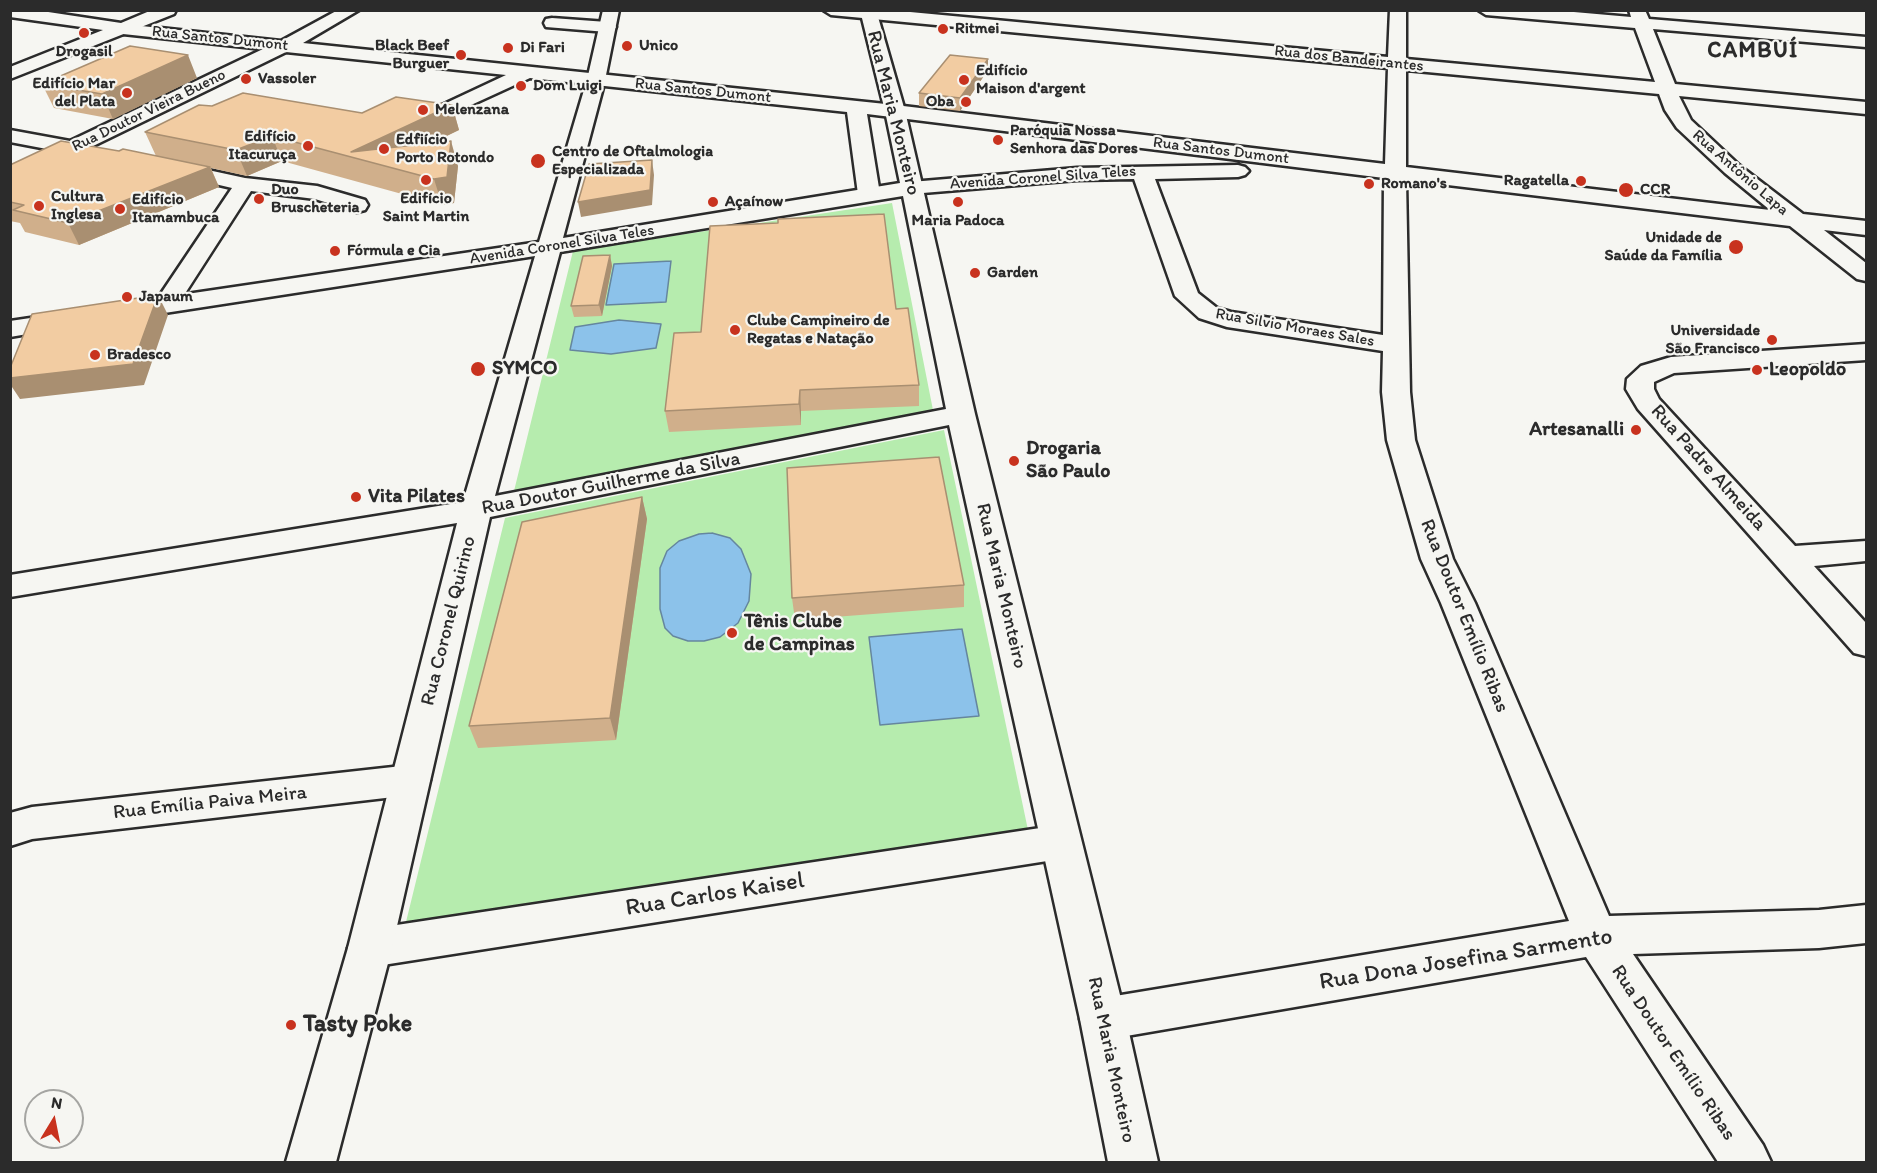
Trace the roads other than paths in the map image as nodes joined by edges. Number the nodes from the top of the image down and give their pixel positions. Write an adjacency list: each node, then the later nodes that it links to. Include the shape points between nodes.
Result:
1 (168, 10): 11 (street)
2 (351, 10): 13 (street, Rua Doutor Vieira Bueno)
3 (831, 10): 6 (street, Rua dos Bandeirantes)
4 (1398, 10): 14 (street, Rua Doutor Emílio Ribas)
5 (1486, 10): 8 (street)
6 (868, 12): 14 (street, Rua dos Bandeirantes, via 1063,26); 21 (street, Rua Maria Monteiro)
7 (12, 13): 11 (street, Rua Santos Dumont)
8 (1640, 17): 12 (street); 18 (street, Rua Antônio Lapa)
9 (609, 19): 10 (street); 17 (street, Rua Coronel Quirino)
10 (552, 22)
11 (123, 29): 13 (street, Rua Santos Dumont); 16 (street)
12 (1866, 42)
13 (286, 45): 15 (street, Rua Santos Dumont); 24 (street, Rua Doutor Vieira Bueno)
14 (1396, 64): 18 (street, Rua dos Bandeirantes); 29 (street, Rua Doutor Emílio Ribas)
15 (528, 72): 17 (street, Rua Santos Dumont); 22 (street)
16 (10, 75)
17 (596, 80): 19 (street, Rua Santos Dumont); 37 (street, Rua Coronel Quirino)
18 (1668, 89): 20 (street, Rua dos Bandeirantes); 35 (street, Rua Antônio Lapa, via 1675,110 1699,140)
19 (856, 107): 21 (street, Rua Santos Dumont); 33 (street)
20 (1866, 108)
21 (895, 111): 26 (street, Rua Santos Dumont); 32 (street, Rua Maria Monteiro)
22 (434, 116)
23 (10, 136): 24 (street)
24 (74, 148): 25 (street); 30 (street, Rua Doutor Vieira Bueno)
25 (108, 155)
26 (1215, 160): 28 (street, Avenida Coronel Silva Teles); 29 (street, Avenida Coronel Silva Teles)
27 (154, 164): 31 (street)
28 (1142, 172): 32 (street, Avenida Coronel Silva Teles); 41 (street, Rua Silvio Moraes Sales, via 1187,296 1208,313)
29 (1395, 172): 35 (street, Avenida Coronel Silva Teles); 41 (street, Rua Doutor Emílio Ribas)
30 (10, 178)
31 (245, 184): 34 (street, via 316,193); 39 (street)
32 (911, 188): 33 (street, Avenida Coronel Silva Teles); 43 (street, Rua Maria Monteiro)
33 (869, 194): 37 (street, Avenida Coronel Silva Teles)
34 (357, 205)
35 (1795, 220): 36 (street, Avenida Coronel Silva Teles); 38 (street, Rua Antônio Lapa)
36 (1862, 227)
37 (550, 247): 39 (street, Avenida Coronel Silva Teles); 44 (street, Rua Coronel Quirino)
38 (1866, 274)
39 (166, 304): 40 (street, Avenida Coronel Silva Teles)
40 (10, 329)
41 (1397, 345): 53 (street, Rua Doutor Emílio Ribas, via 1401,440 1426,528)
42 (1866, 352): 46 (street, Rua Padre Almeida, via 1671,365 1650,372 1641,380 1640,389 1648,403)
43 (961, 414): 44 (street, Rua Doutor Guilherme da Silva); 51 (street, Rua Maria Monteiro)
44 (476, 510): 47 (street, Rua Doutor Guilherme da Silva); 49 (street, Rua Coronel Quirino)
45 (1866, 551): 46 (street)
46 (1788, 557): 48 (street, Rua Padre Almeida)
47 (10, 586)
48 (1866, 644)
49 (411, 780): 50 (street, Rua Emília Paiva Meira, via 32,823); 54 (street, Rua Coronel Quirino)
50 (10, 830)
51 (1060, 842): 54 (street, Rua Carlos Kaisel); 55 (street, Rua Maria Monteiro)
52 (1866, 924): 53 (street, Rua Dona Josefina Sarmento)
53 (1596, 936): 55 (street, Rua Dona Josefina Sarmento); 58 (street, Rua Doutor Emílio Ribas)
54 (370, 948): 56 (street, Rua Coronel Quirino)
55 (1103, 1019): 57 (street, Rua Maria Monteiro)
56 (311, 1162)
57 (1132, 1162)
58 (1746, 1162)

